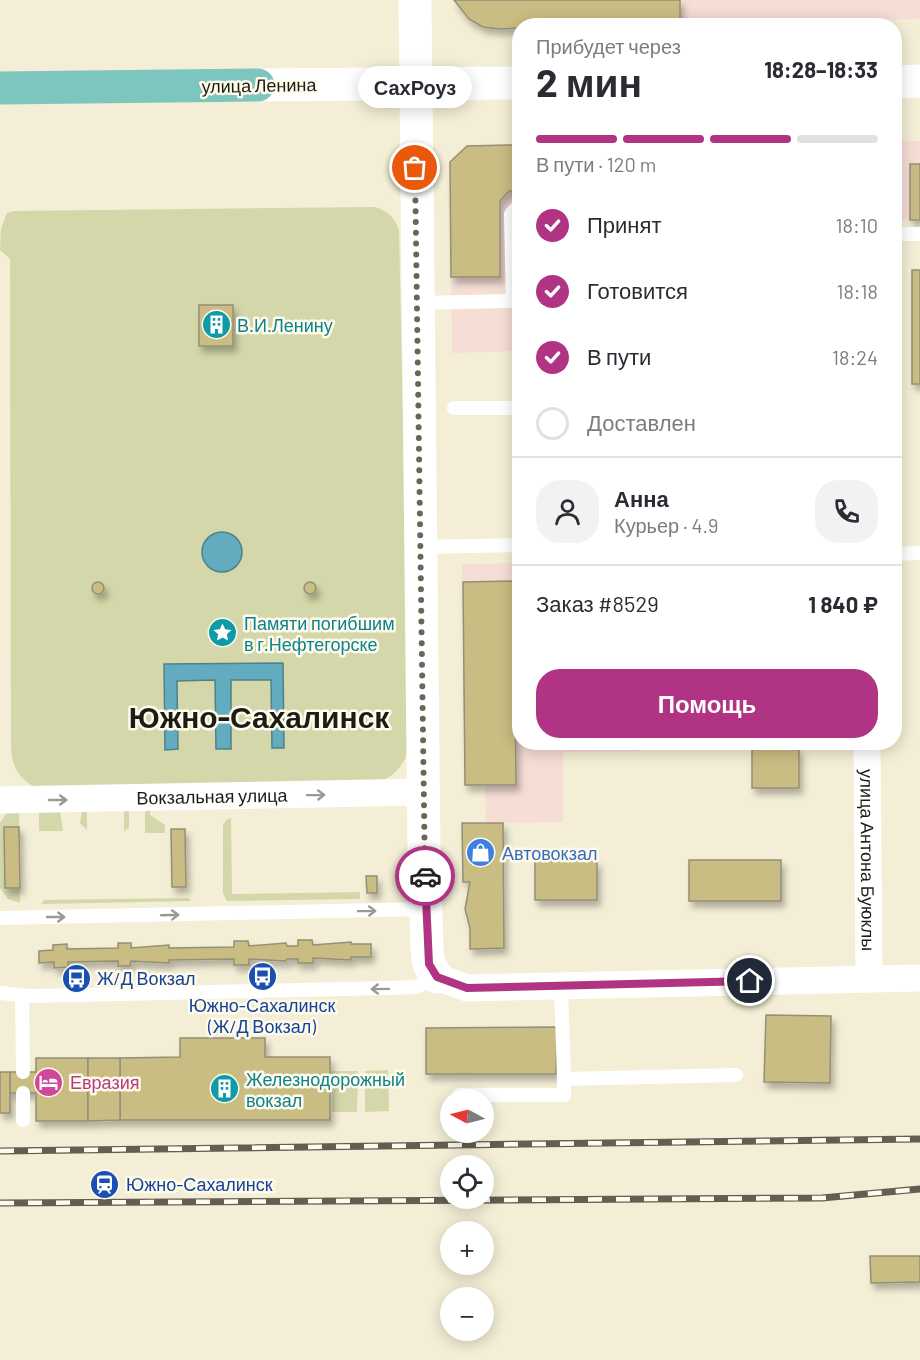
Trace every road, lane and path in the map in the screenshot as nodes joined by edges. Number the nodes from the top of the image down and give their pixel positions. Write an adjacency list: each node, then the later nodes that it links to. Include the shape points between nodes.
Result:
1 (415, 0): 5 (street)
2 (920, 81): 3 (street)
3 (902, 82)
4 (512, 83): 5 (street, улица Ленина)
5 (414, 84): 6 (street, улица Ленина); 13 (street)
6 (258, 85): 7 (main road, улица Ленина)
7 (0, 88)
8 (512, 213): 11 (lane)
9 (902, 234): 10 (lane)
10 (920, 234)
11 (512, 258)
12 (512, 301): 13 (lane)
13 (417, 303): 17 (street)
14 (454, 408): 15 (lane)
15 (512, 408)
16 (512, 545): 17 (lane)
17 (420, 547): 21 (street)
18 (920, 553): 19 (lane)
19 (902, 554)
20 (867, 750): 27 (street, улица Антона Буюклы)
21 (424, 792): 22 (street, Вокзальная улица, one-way to 21); 23 (street)
22 (0, 800)
23 (426, 909): 24 (lane, one-way to 23); 25 (street, via 429,964)
24 (0, 918)
25 (437, 977): 28 (street, via 467,988); 30 (lane, one-way to 30, via 416,987)
26 (920, 978): 27 (street)
27 (869, 979): 28 (street)
28 (561, 985): 33 (lane)
29 (0, 993): 30 (lane)
30 (22, 996): 31 (lane)
31 (23, 1072)
32 (736, 1075): 33 (lane)
33 (564, 1079): 35 (lane, via 564,1095)
34 (23, 1093): 36 (lane)
35 (494, 1095)
36 (23, 1120)

